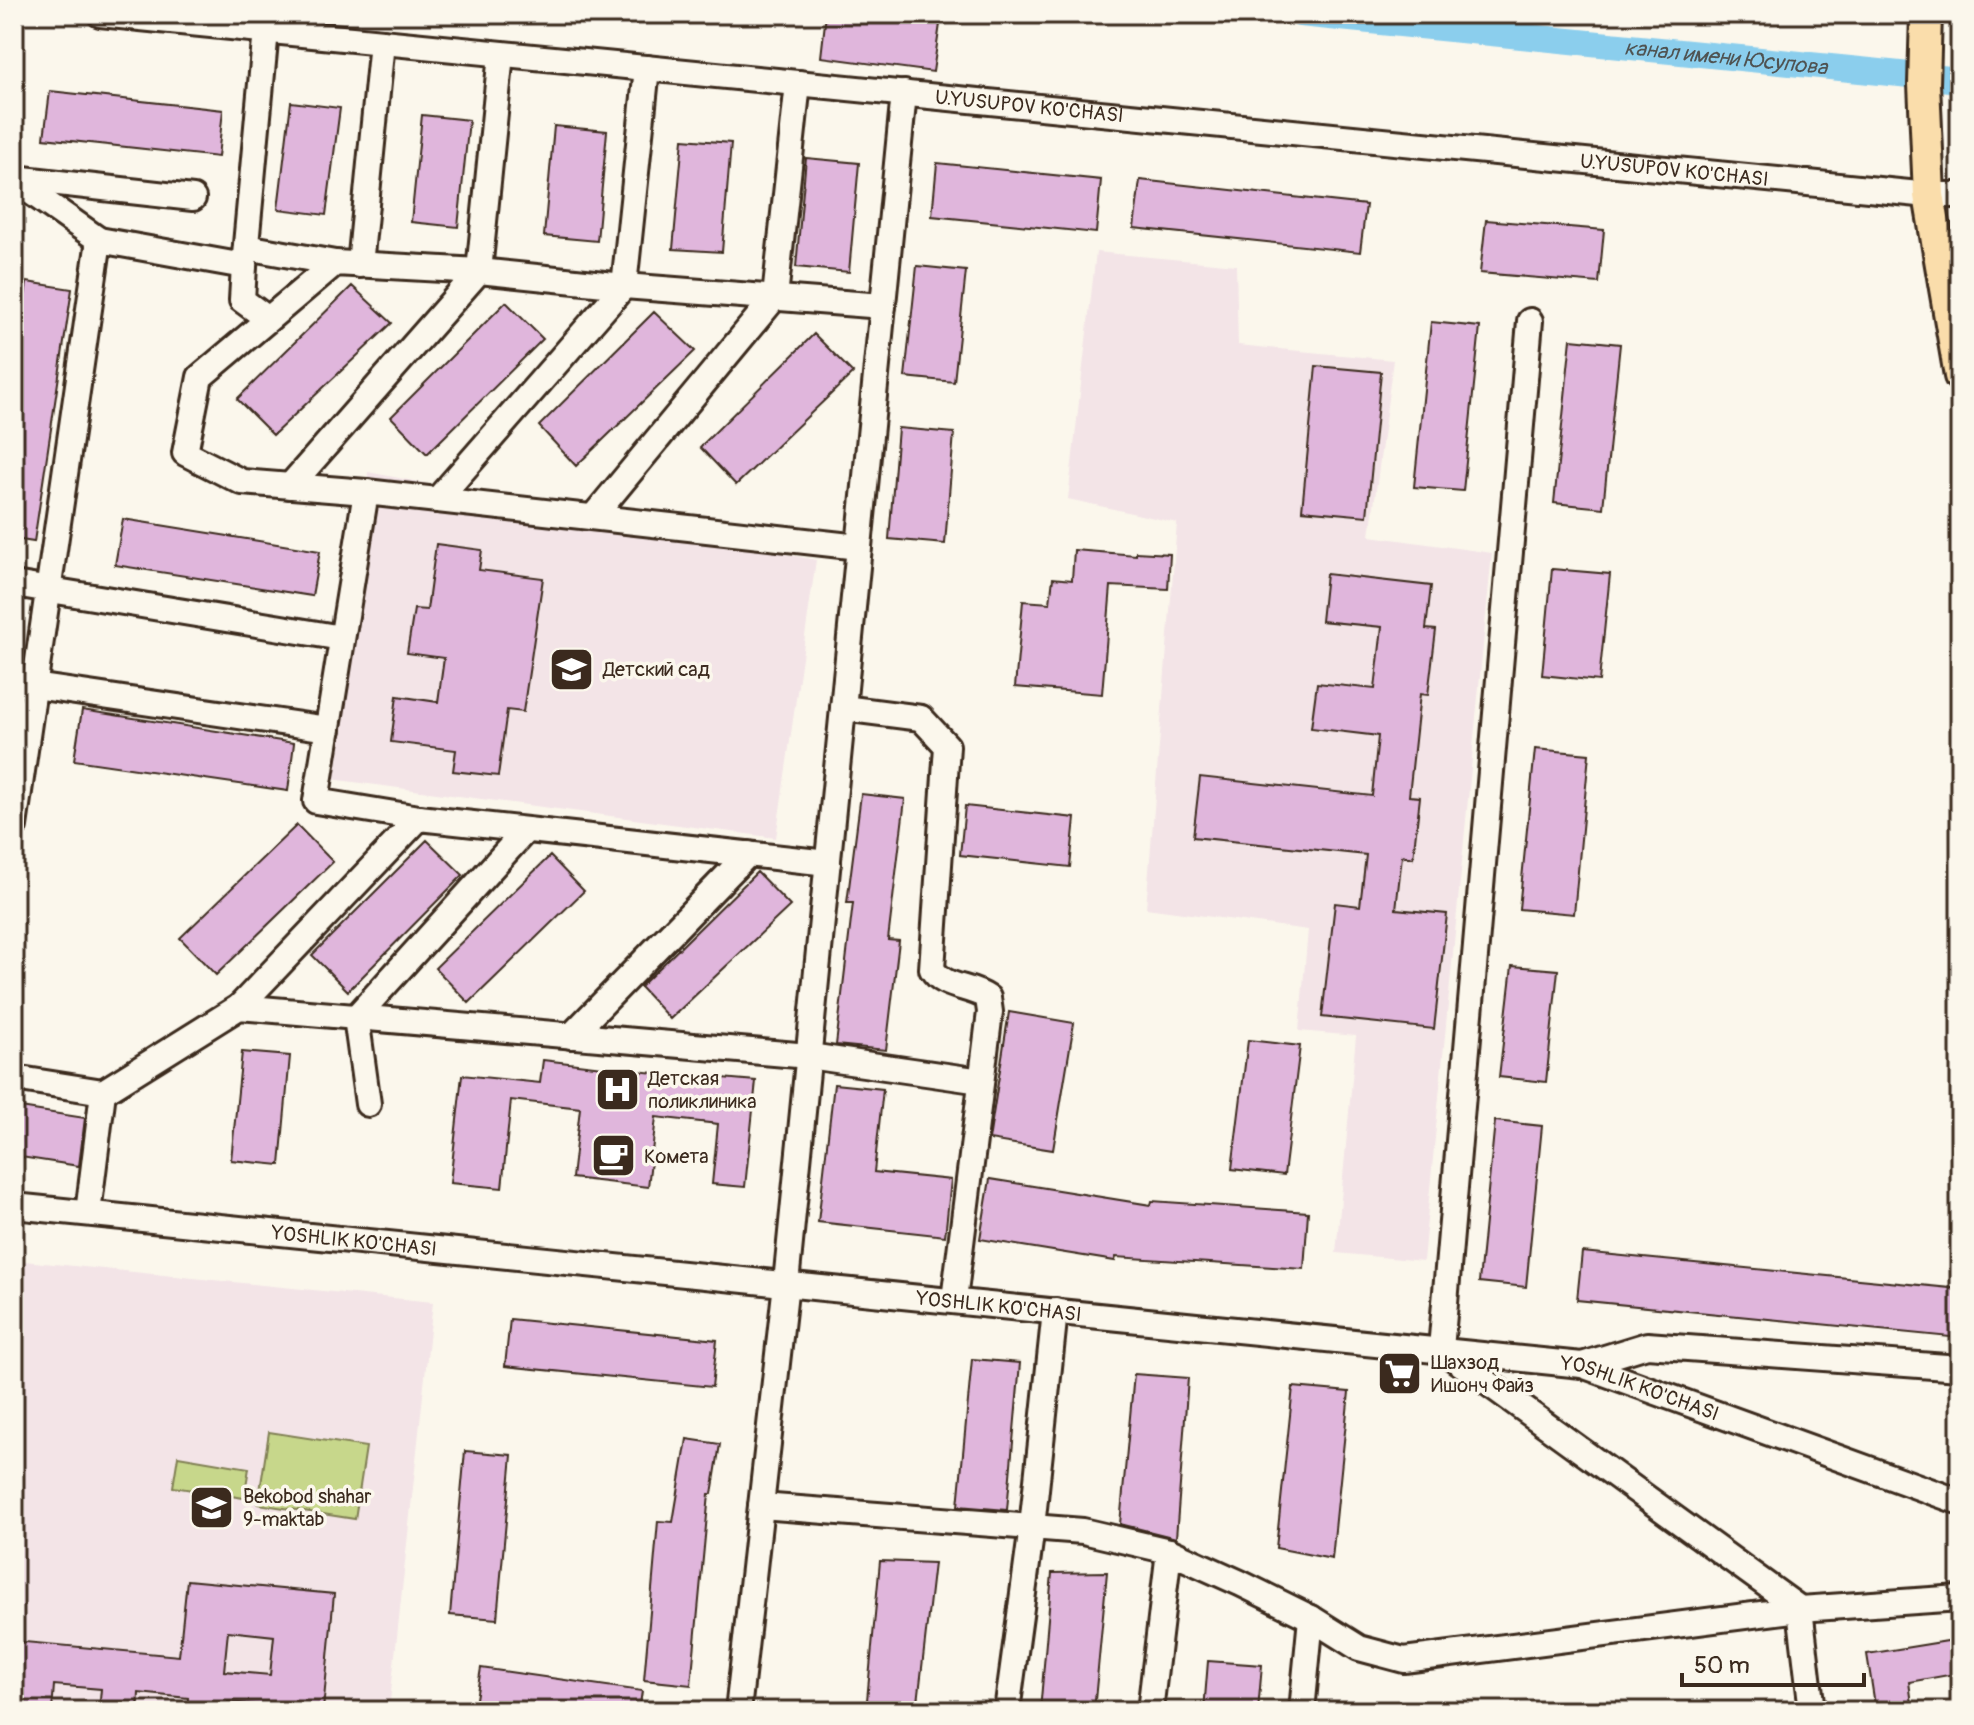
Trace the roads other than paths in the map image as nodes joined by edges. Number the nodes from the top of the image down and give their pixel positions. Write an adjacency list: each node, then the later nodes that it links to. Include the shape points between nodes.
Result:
1 (100, 14): 3 (street, U.YUSUPOV KO'CHASI)
2 (1926, 18): 10 (main road)
3 (266, 30): 4 (street, U.YUSUPOV KO'CHASI); 14 (street)
4 (382, 42): 5 (street, U.YUSUPOV KO'CHASI); 16 (street)
5 (501, 54): 6 (street, U.YUSUPOV KO'CHASI); 17 (street)
6 (647, 68): 7 (street, U.YUSUPOV KO'CHASI); 18 (street)
7 (798, 83): 8 (street, U.YUSUPOV KO'CHASI); 19 (street)
8 (904, 93): 10 (street, U.YUSUPOV KO'CHASI); 20 (street)
9 (14, 179): 12 (street); 13 (street)
10 (1929, 195): 11 (street, U.YUSUPOV KO'CHASI); 23 (main road)
11 (1960, 195)
12 (193, 198)
13 (99, 240): 14 (street); 30 (street)
14 (245, 256): 15 (street); 21 (street, via 242,300)
15 (335, 263): 16 (street); 21 (street)
16 (360, 265): 17 (street)
17 (479, 271): 18 (street); 24 (street)
18 (624, 286): 19 (street); 26 (street)
19 (775, 297): 20 (street); 27 (street)
20 (883, 306): 28 (street)
21 (268, 319): 24 (street, via 200,377 185,453 242,482)
22 (1530, 321): 53 (street)
23 (1960, 376)
24 (290, 486): 25 (street)
25 (366, 492): 26 (street); 31 (street)
26 (437, 500): 27 (street)
27 (593, 517): 28 (street)
28 (859, 547): 33 (street)
29 (14, 584): 30 (street)
30 (49, 590): 31 (street); 32 (street)
31 (342, 638): 34 (street)
32 (25, 684): 34 (street); 36 (street)
33 (843, 708): 39 (street); 45 (street, via 921,718 947,746 932,969 938,978 988,998)
34 (328, 729): 35 (street, via 316,801)
35 (419, 818): 37 (street); 40 (street)
36 (14, 826)
37 (526, 830): 38 (street); 41 (street)
38 (748, 854): 39 (street); 42 (street)
39 (828, 863): 43 (street)
40 (239, 1007): 41 (street); 46 (street)
41 (356, 1017): 42 (street); 47 (street)
42 (571, 1036): 43 (street)
43 (809, 1056): 45 (street); 50 (street)
44 (14, 1078): 46 (street)
45 (981, 1081): 51 (street)
46 (103, 1092): 49 (street)
47 (368, 1104)
48 (14, 1206): 49 (street, YOSHLIK KO'CHASI)
49 (88, 1213): 50 (street, YOSHLIK KO'CHASI)
50 (786, 1283): 51 (street, YOSHLIK KO'CHASI); 57 (street)
51 (954, 1300): 52 (street, YOSHLIK KO'CHASI)
52 (1055, 1311): 53 (street, YOSHLIK KO'CHASI); 58 (street)
53 (1441, 1349): 54 (street, YOSHLIK KO'CHASI); 61 (street)
54 (1582, 1365): 55 (street, via 1647,1345); 56 (street, YOSHLIK KO'CHASI)
55 (1960, 1368)
56 (1960, 1502)
57 (761, 1506): 58 (street); 63 (street)
58 (1032, 1527): 59 (street, via 1083,1531); 64 (street)
59 (1169, 1551): 62 (street); 65 (street)
60 (1960, 1598): 61 (street)
61 (1800, 1609): 62 (street, via 1404,1660 1359,1648); 67 (street)
62 (1311, 1618): 66 (street)
63 (738, 1711)
64 (1007, 1711)
65 (1150, 1711)
66 (1302, 1711)
67 (1812, 1711)

